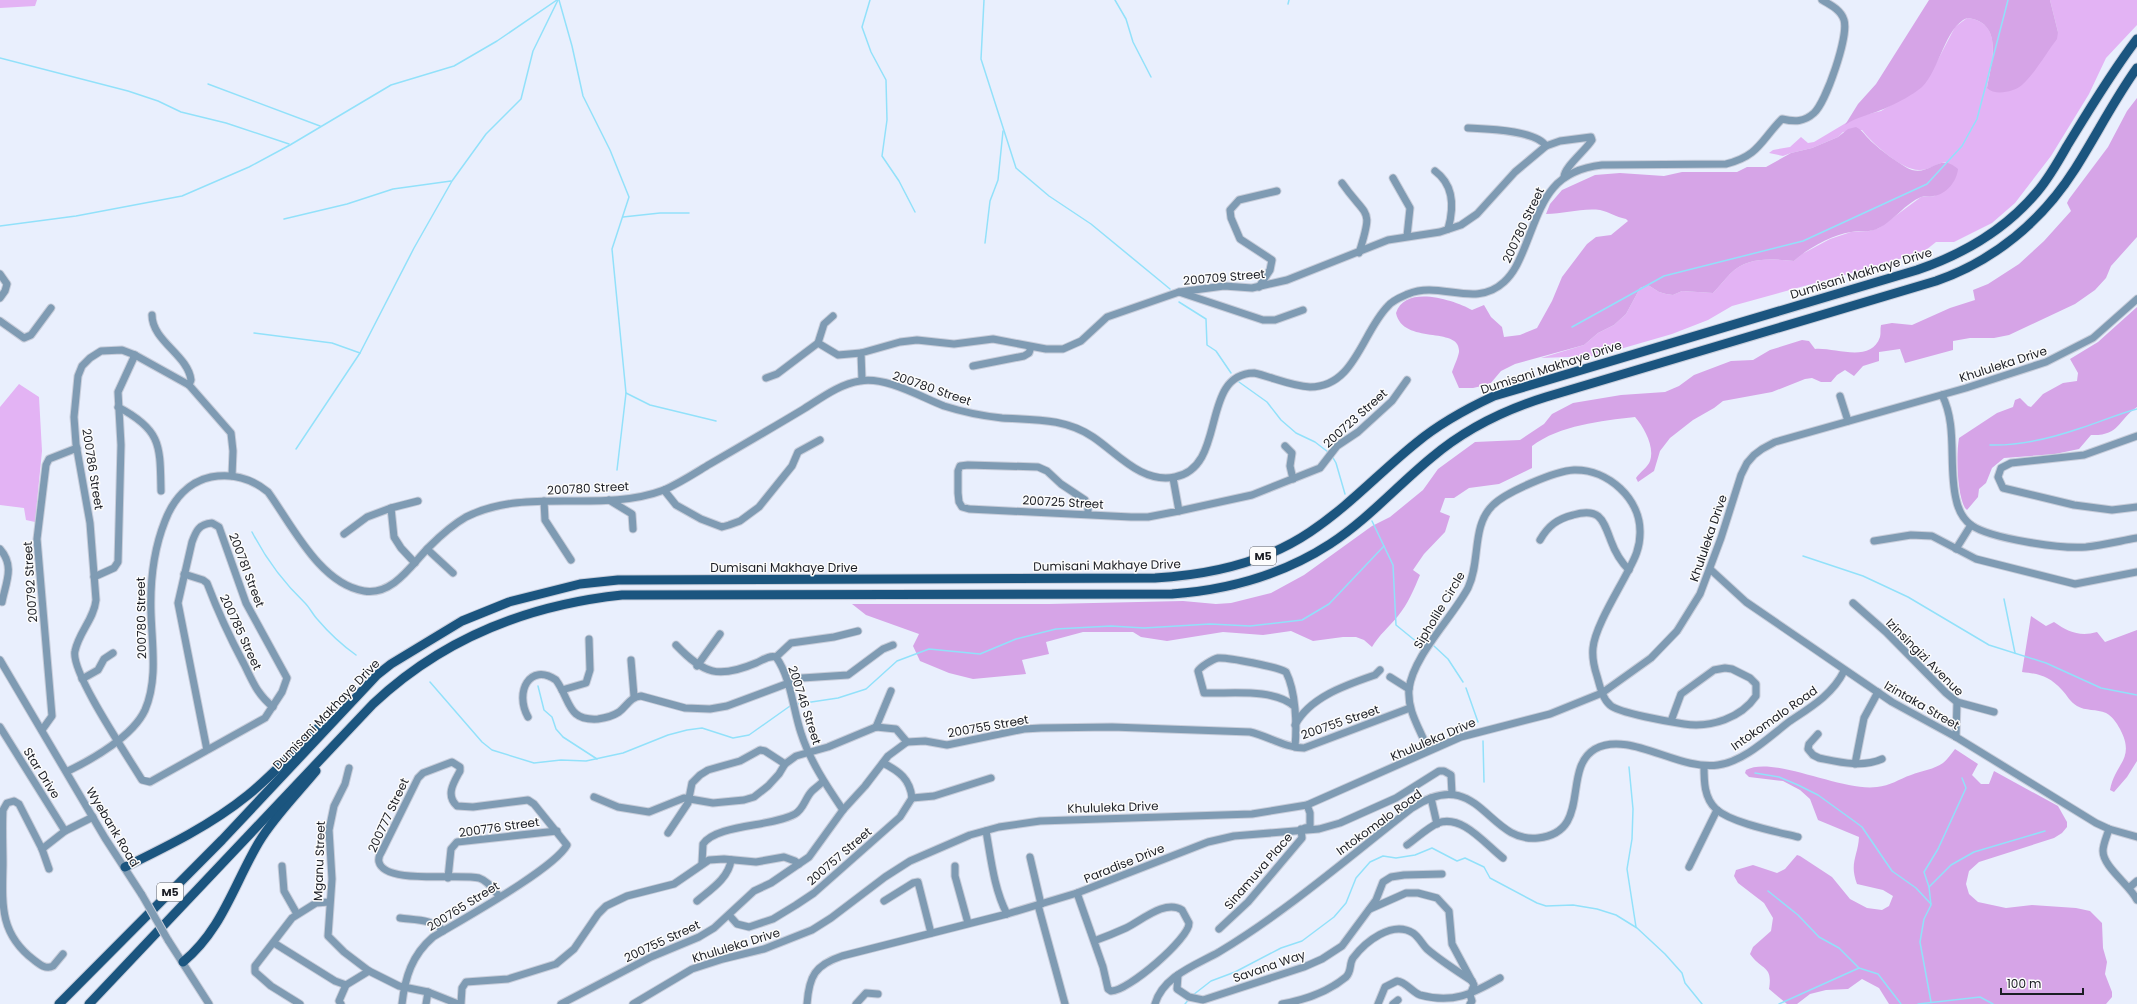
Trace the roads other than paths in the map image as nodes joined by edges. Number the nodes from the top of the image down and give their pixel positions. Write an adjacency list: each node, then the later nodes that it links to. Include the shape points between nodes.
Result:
1 (1822, 0): 7 (street, 200780 Street, via 1842,15 1845,29 1826,94 1820,106 1805,119 1796,122 1782,119 1756,151 1726,164 1602,165 1585,167)
2 (2137, 40): 84 (main road, Dumisani Makhaye Drive / M5, via 2113,72 2038,191 2015,215 1980,242 1917,270 1494,396 1458,414 1426,435 1334,515 1310,532 1257,559 1211,572 1155,578 653,579 580,584 509,602 467,618 426,641)
3 (2137, 68): 99 (main road, M5, via 2053,200 2018,234 1982,260 1936,281 1546,397 1504,412 1443,448 1359,522 1330,544 1261,578 1219,589 1172,594 622,595 579,601 527,614 460,641 386,691)
4 (1468, 128): 5 (street, via 1527,134 1542,140)
5 (1546, 146): 7 (street, via 1592,138 1587,149 1565,172); 11 (street, 200709 Street, via 1515,172 1477,214 1461,225)
6 (1435, 170): 11 (street, via 1452,197)
7 (1564, 177): 42 (street, 200780 Street, via 1548,193 1513,273 1499,287 1469,296 1420,290 1395,300 1375,323 1344,373 1325,384 1304,386 1254,373 1233,379 1222,394 1200,460 1189,472)
8 (1393, 178): 12 (street, via 1410,208)
9 (1342, 183): 13 (street, via 1362,206 1367,216 1367,226)
10 (1277, 191): 15 (street, via 1243,199 1230,210 1240,239 1272,260 1270,270)
11 (1448, 229): 12 (street, 200709 Street)
12 (1406, 236): 13 (street, 200709 Street, via 1388,240)
13 (1359, 252): 15 (street, 200709 Street, via 1311,272)
14 (0, 274): 17 (street, via 7,284)
15 (1259, 287): 16 (street, 200709 Street, via 1224,286)
16 (1179, 292): 20 (street, via 1263,320 1275,320); 25 (street, 200709 Street, via 1107,316 1090,334 1074,345 1055,350)
17 (0, 298)
18 (2137, 300): 33 (street, Khululeka Drive, via 2103,330 2057,358)
19 (51, 308): 23 (street, via 31,335 24,338)
20 (1303, 310)
21 (152, 314): 32 (street, via 153,325 188,369 191,380)
22 (833, 316): 24 (street, via 824,324)
23 (0, 321)
24 (818, 343): 26 (street, 200709 Street, via 838,355); 29 (street, via 782,370)
25 (1031, 347): 26 (street, 200709 Street, via 993,339 954,344 917,340); 28 (street, via 1029,353 1024,356)
26 (861, 353): 30 (street)
27 (135, 355): 32 (street, 200786 Street); 35 (street, via 118,390); 40 (street, 200786 Street, via 118,349 101,351 82,366 77,380 75,405)
28 (973, 366)
29 (766, 378)
30 (862, 380): 42 (street, 200780 Street, via 888,384 946,407 976,414 1071,425 1093,437 1138,470 1160,478); 44 (street, 200780 Street, via 832,391)
31 (1407, 380): 43 (street, 200723 Street, via 1392,401 1358,432 1337,446 1320,468)
32 (188, 385): 41 (street, 200786 Street, via 231,433)
33 (1942, 395): 36 (street, Khululeka Drive); 53 (street, via 1948,412 1956,499 1965,520)
34 (1840, 396): 36 (street)
35 (118, 407): 45 (street, via 154,436 159,447); 69 (street, via 121,445 118,562 114,568)
36 (1848, 421): 64 (street, Khululeka Drive, via 1775,442 1751,459 1741,475)
37 (2137, 436): 49 (street, via 2084,455 2011,463 2001,468 1998,477 2003,488 2007,490 2074,505 2112,510)
38 (820, 440): 44 (street, via 798,452 792,466 759,507 740,521 729,525 722,527 701,519 676,505)
39 (1285, 446): 43 (street, via 1292,453 1290,466)
40 (77, 448): 69 (street, 200786 Street, via 89,517); 105 (street, 200792 Street, via 50,458 46,465 37,539 52,716)
41 (232, 476): 63 (street, 200780 Street, via 252,481 268,492 321,567 345,585 364,591 382,590); 108 (street, 200780 Street, via 212,477 196,483 177,498 168,514 157,544 152,569 150,595 153,667 150,692 140,719)
42 (1173, 478): 51 (street)
43 (1293, 479): 51 (street, 200723 Street, via 1236,500)
44 (664, 490): 46 (street, 200780 Street)
45 (161, 491)
46 (609, 500): 47 (street, 200780 Street); 54 (street, via 632,514)
47 (544, 501): 59 (street, 200780 Street, via 506,504 477,512 451,527); 62 (street, via 545,520)
48 (418, 502): 50 (street)
49 (2137, 507)
50 (391, 508): 55 (street, via 367,517); 63 (street, via 394,537)
51 (1179, 511): 52 (street, 200725 Street, via 1148,517)
52 (1088, 514): 52 (street, 200725 Street, via 1085,500 1043,469 960,466 957,478 959,502 962,507)
53 (1971, 525): 56 (street, via 2019,539 2069,547 2085,547); 60 (street)
54 (633, 529)
55 (344, 534)
56 (2137, 538)
57 (1540, 540): 65 (street, via 1548,527 1560,519 1583,512 1594,514 1603,521 1614,548)
58 (1874, 541): 60 (street, via 1922,535 1941,540)
59 (427, 549): 63 (street, 200780 Street); 67 (street)
60 (1956, 549): 66 (street, via 1976,560 2075,584)
61 (0, 550): 70 (street, via 8,560 9,567)
62 (571, 560)
63 (415, 563)
64 (1710, 569): 83 (street, Izintaka Street, via 1746,602); 92 (street, Khululeka Drive, via 1700,594 1673,636 1638,669)
65 (1629, 570): 88 (street, Sipholile Circle, via 1638,552 1640,522 1629,498 1606,478 1586,471 1566,471 1499,500 1480,524 1477,561 1468,588 1421,659); 92 (street, Sipholile Circle, via 1594,644 1594,667)
66 (2137, 572)
67 (453, 573)
68 (184, 574): 96 (street, 200785 Street, via 207,583 217,613 254,685 262,698); 96 (street, 200781 Street, via 197,530 205,524 215,524 220,530 246,603 287,678 287,683); 111 (street, 200781 Street, via 178,607)
69 (94, 576): 86 (street, 200786 Street, via 95,608 75,651)
70 (2, 602)
71 (1853, 602): 94 (street, Izinsingizi Avenue)
72 (858, 631): 78 (street, via 791,644)
73 (720, 634): 81 (street)
74 (589, 639): 89 (street, via 590,670 586,683)
75 (676, 645): 81 (street)
76 (893, 645): 87 (street, via 883,649 848,674 812,676)
77 (113, 653): 86 (street, via 104,659 98,670)
78 (776, 657): 81 (street, 200746 Street, via 770,656 740,670 728,672); 87 (street, 200746 Street)
79 (0, 660): 105 (street, Wyebank Road)
80 (631, 660): 93 (street)
81 (697, 666)
82 (1380, 670): 102 (street, via 1374,675 1331,692 1300,716)
83 (1844, 671): 91 (street, Izintaka Street); 118 (street, Intokomalo Road, via 1828,694 1752,749 1719,765)
84 (377, 675): 150 (main road, via 351,696 248,795 194,832); 186 (main road, Dumisani Makhaye Drive / M5, via 240,821)
85 (1390, 677): 88 (street)
86 (82, 679): 108 (street, 200786 Street)
87 (787, 684): 93 (street, via 747,700 710,709 685,708 647,696); 113 (street, 200746 Street)
88 (1409, 689): 97 (street, Sipholile Circle)
89 (562, 690): 93 (street, via 573,712 578,717 586,719 610,716 618,712); 100 (street, via 551,677 539,676 527,681 523,687 522,703)
90 (891, 691): 104 (street)
91 (1878, 692): 107 (street, Izintaka Street); 117 (street, via 1864,718)
92 (1602, 693): 101 (street, via 1608,703 1618,710); 112 (street, Khululeka Drive, via 1550,714 1485,730)
93 (634, 696)
94 (1957, 702): 98 (street); 107 (street, Izinsingizi Avenue)
95 (1294, 706): 95 (street, via 1287,674 1280,669 1219,658 1199,669 1204,693 1271,695); 102 (street)
96 (273, 707): 111 (street, 200781 Street, via 265,718)
97 (1410, 708): 110 (street, 200755 Street, via 1312,746); 112 (street, Sipholile Circle)
98 (1994, 712)
99 (360, 717): 176 (main road, via 270,826 252,855 230,903 218,922 202,944); 187 (main road, M5)
100 (528, 717)
101 (1671, 721): 101 (street, via 1700,724 1734,717 1756,696 1756,684 1732,669 1714,670 1681,694)
102 (1295, 725): 110 (street)
103 (0, 727): 135 (street, Star Drive)
104 (876, 727): 109 (street, via 896,729); 113 (street)
105 (42, 730): 120 (street, Wyebank Road)
106 (1818, 734): 117 (street, via 1808,746 1809,752)
107 (1956, 737): 134 (street, Izintaka Street)
108 (117, 741): 111 (street, 200781 Street, via 145,782 150,782); 120 (street, 200780 Street)
109 (907, 742): 110 (street, 200755 Street, via 925,741 948,746 1024,730 1112,727 1250,732); 115 (street, 200755 Street, via 893,751)
110 (1295, 747)
111 (206, 750)
112 (1428, 750): 128 (street, Khululeka Drive)
113 (809, 753): 116 (street, via 796,756); 122 (street, 200746 Street)
114 (1882, 759): 117 (street, via 1873,763)
115 (883, 763): 126 (street, via 905,778); 129 (street, 200755 Street)
116 (785, 764): 125 (street, via 775,779 754,797 720,803); 125 (street, via 765,751 757,751 740,761 708,770 700,775 692,783)
117 (1855, 764)
118 (1704, 766): 123 (street, Intokomalo Road, via 1624,744 1612,744 1595,749 1583,760 1578,774 1574,804 1564,826 1554,833 1536,838 1510,832 1474,802); 130 (street, via 1707,794)
119 (349, 768): 162 (street, Mganu Street, via 345,784 334,806 328,830 332,879)
120 (68, 771): 131 (street, Wyebank Road)
121 (991, 778): 126 (street, via 934,796)
122 (823, 781): 129 (street, 200746 Street); 146 (street, via 795,814 710,836 703,844)
123 (1452, 794): 127 (street, Intokomalo Road); 133 (street, Paradise Drive, via 1451,775 1440,771 1396,798 1351,819 1319,828)
124 (594, 797): 125 (street, via 618,807 649,812 676,800)
125 (689, 798): 138 (street)
126 (912, 798): 166 (street, 200757 Street, via 894,822 814,893 796,905 773,919 749,928 738,924)
127 (1430, 798): 132 (street); 178 (street, Intokomalo Road, via 1412,808 1243,936)
128 (1307, 806): 133 (street, Sinamuva Place, via 1310,827); 137 (street, Khululeka Drive, via 1252,814 1040,821)
129 (843, 810): 147 (street, 200755 Street, via 809,857)
130 (1717, 810): 139 (street, via 1759,827); 151 (street)
131 (93, 817): 135 (street); 150 (street, Wyebank Road)
132 (1436, 824): 141 (street); 144 (street, via 1446,821 1458,822)
133 (1301, 829): 157 (street, Paradise Drive, via 1234,836 1208,842); 170 (street, Sinamuva Place, via 1302,838 1248,902)
134 (2109, 830): 140 (street, Izintaka Street); 156 (street, via 2104,855 2110,867)
135 (65, 831): 142 (street)
136 (557, 831): 154 (street, 200776 Street, via 457,842 450,849); 154 (street, 200777 Street, via 528,800 473,807 457,806 452,799 451,791 460,767 452,762 423,774 418,778 378,859 382,868 388,871 415,877); 158 (street, 200765 Street, via 566,842 566,848 532,876)
137 (986, 831): 167 (street, via 993,873 1001,903); 195 (street, Khululeka Drive, via 952,841 910,861 812,930 764,949 692,969)
138 (668, 833)
139 (1798, 837)
140 (2137, 837)
141 (1407, 845)
142 (42, 849): 152 (street); 175 (street, via 20,804 12,801 4,805 1,907 9,936 20,950 47,968 53,966)
143 (1030, 857): 163 (street)
144 (1502, 858)
145 (731, 860): 146 (street, via 717,859); 147 (street, via 756,862 784,857); 160 (street, via 728,871)
146 (702, 863): 193 (street, via 674,884 627,896 606,906 574,949 556,964 508,979 466,982)
147 (799, 864): 166 (street, 200755 Street, via 754,891)
148 (282, 866): 165 (street, via 284,891)
149 (955, 866): 169 (street, via 955,876)
150 (125, 867): 176 (street, Wyebank Road, bridge)
151 (1689, 867)
152 (49, 869)
153 (1442, 874): 164 (street, Savana Way, via 1391,877 1383,882)
154 (448, 878): 158 (street, 200777 Street, via 478,878 489,884)
155 (2137, 880): 156 (street)
156 (2130, 888): 159 (street)
157 (1077, 894): 163 (street, Paradise Drive); 173 (street)
158 (499, 896): 171 (street, 200765 Street)
159 (2137, 900)
160 (697, 901)
161 (884, 901): 172 (street, via 912,883 918,882)
162 (329, 902): 165 (street, via 316,903); 177 (street, Mganu Street, via 328,936)
163 (1040, 904): 167 (street, Paradise Drive); 198 (street)
164 (1370, 909): 178 (street, Savana Way, via 1335,952 1296,971 1203,1000 1189,997 1177,989); 180 (street, via 1406,893 1437,898 1449,911 1452,944)
165 (297, 914): 174 (street, via 286,924)
166 (730, 914): 194 (street, 200755 Street, via 699,937 651,957)
167 (1007, 914): 169 (street, Paradise Drive)
168 (400, 918): 171 (street, via 435,924)
169 (968, 923): 172 (street, Paradise Drive)
170 (1219, 929)
171 (443, 931): 182 (street, 200765 Street, via 433,936 420,949)
172 (931, 933): 196 (street, Paradise Drive, via 829,960 814,973 809,982)
173 (1094, 941): 173 (street, via 1126,928 1150,914 1171,907 1182,910 1189,923 1186,933 1155,964 1119,990 1111,992)
174 (274, 943): 181 (street, via 310,967); 189 (street, via 257,962 256,972 271,986)
175 (63, 954)
176 (183, 962): 188 (street, Wyebank Road)
177 (368, 971): 181 (street); 182 (street, Mganu Street)
178 (1178, 975): 199 (street, Intokomalo Road, via 1161,990)
179 (1500, 978): 185 (street)
180 (1472, 982): 185 (street, via 1474,988); 200 (street, via 1431,952 1412,932 1391,930 1384,931 1368,942 1354,957 1347,976 1304,1000)
181 (346, 986): 190 (street, via 340,996)
182 (404, 987): 183 (street, Mganu Street); 191 (street, 200765 Street)
183 (431, 993): 192 (street); 193 (street)
184 (878, 994): 197 (street, via 866,993)
185 (1470, 995): 201 (street, via 1454,1000 1430,998 1396,981 1385,986); 202 (street)
186 (59, 1004)
187 (89, 1004)
188 (209, 1004)
189 (300, 1004)
190 (341, 1004)
191 (402, 1004)
192 (426, 1004)
193 (459, 1004)
194 (561, 1004)
195 (633, 1004)
196 (806, 1004)
197 (856, 1004)
198 (1065, 1004)
199 (1155, 1004)
200 (1282, 1004)
201 (1378, 1004)
202 (1470, 1004)

